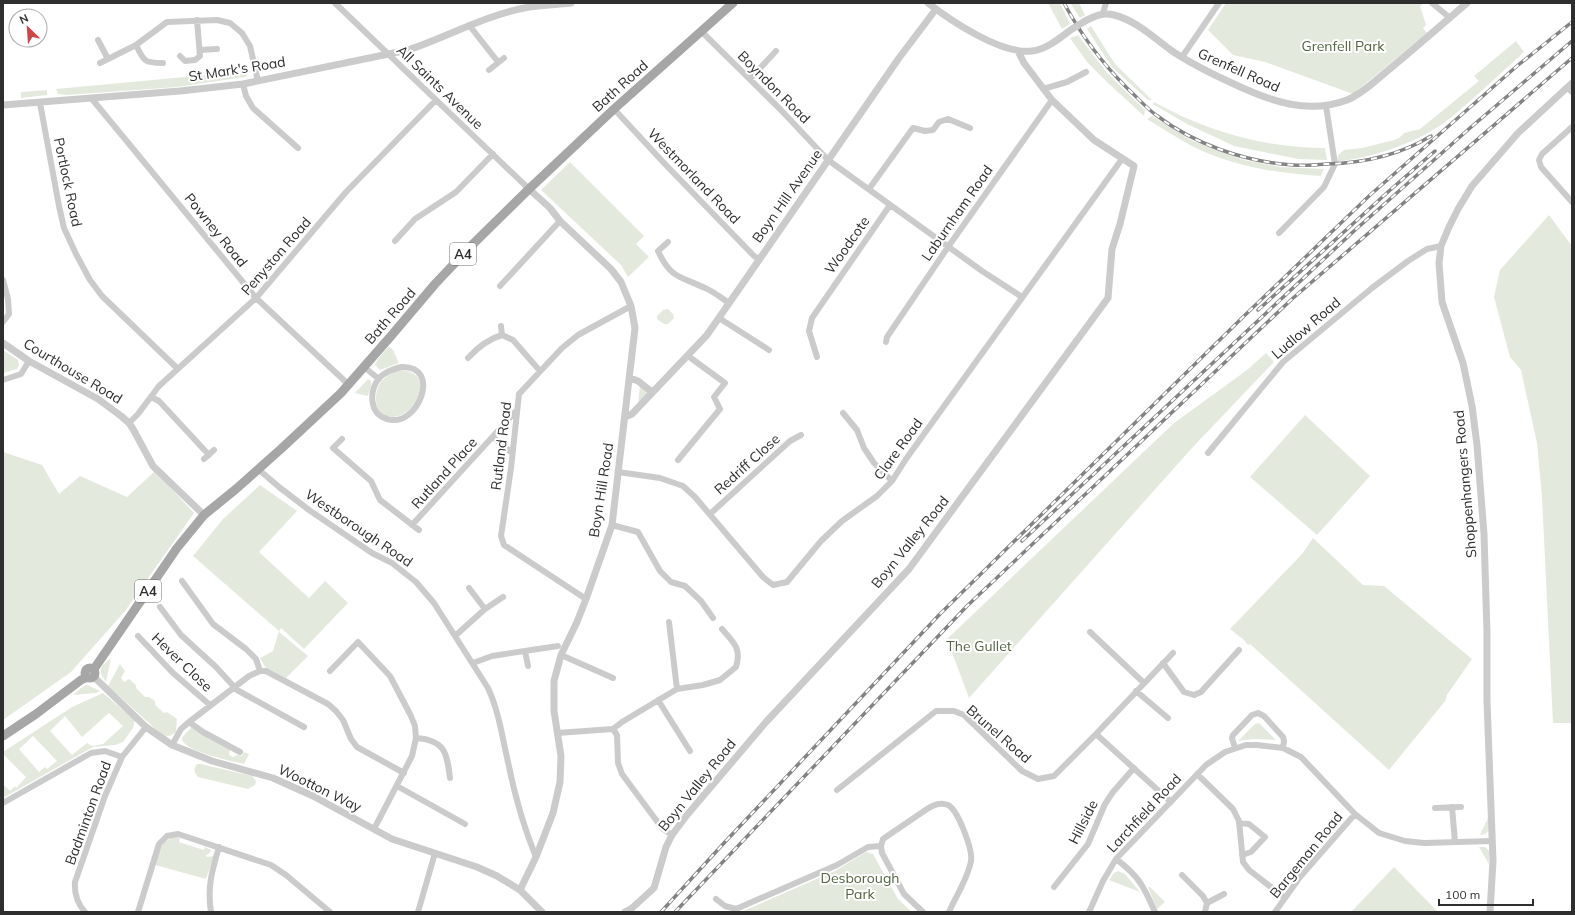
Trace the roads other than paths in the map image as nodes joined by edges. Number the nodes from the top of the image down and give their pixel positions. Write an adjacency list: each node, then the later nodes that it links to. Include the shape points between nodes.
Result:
1 (334, 3): 22 (street, All Saints Avenue)
2 (571, 3): 9 (street, St Mark's Road)
3 (734, 3): 15 (main road, Bath Road / A4)
4 (928, 3): 10 (street)
5 (1106, 3): 11 (street)
6 (1219, 3): 24 (street)
7 (1432, 3): 12 (street)
8 (1467, 3): 12 (street, Grenfell Road)
9 (522, 5): 14 (street, St Mark's Road)
10 (936, 9): 20 (street, via 987,40); 49 (street, Boyn Hill Avenue)
11 (1103, 13): 20 (street, bridge, via 1040,49 1032,52); 24 (street, Grenfell Road, via 1113,14 1144,30)
12 (1450, 18): 42 (street, Grenfell Road, via 1357,95)
13 (197, 20): 17 (street, via 167,22); 19 (street); 33 (street, via 230,23 242,33 250,46)
14 (469, 25): 22 (street, St Mark's Road, via 408,50); 27 (street)
15 (702, 31): 32 (street, Boyndon Road); 43 (main road, Bath Road / A4)
16 (98, 40): 26 (street)
17 (136, 46): 26 (street); 29 (street, via 142,59 148,63)
18 (217, 48): 19 (street)
19 (200, 50): 23 (street, via 200,56 195,60 185,61)
20 (1018, 51): 36 (street)
21 (776, 52): 32 (street)
22 (388, 54): 33 (street, St Mark's Road); 38 (street, All Saints Avenue)
23 (180, 56)
24 (1182, 57): 42 (street, Grenfell Road, via 1212,75 1281,103)
25 (504, 58): 27 (street)
26 (108, 59): 28 (street)
27 (498, 62): 30 (street)
28 (100, 63)
29 (163, 63)
30 (489, 70)
31 (1086, 72): 36 (street, via 1067,82)
32 (750, 79): 49 (street, Boyndon Road)
33 (258, 81): 34 (street, St Mark's Road)
34 (243, 84): 37 (street, St Mark's Road); 46 (street, via 253,108)
35 (1570, 88): 58 (street, Shoppenhangers Road, via 1518,133 1472,186)
36 (1043, 89): 39 (street)
37 (92, 99): 40 (street, St Mark's Road); 64 (street, Powney Road)
38 (436, 100): 47 (street, All Saints Avenue); 64 (street, Penyston Road, via 346,192)
39 (1052, 100): 48 (street, via 1094,140); 59 (street, Laburnham Road)
40 (40, 102): 41 (street, St Mark's Road); 79 (street, Portlock Road, via 64,228 76,254 102,296)
41 (3, 105)
42 (1326, 106): 55 (street, via 1335,164 1324,187)
43 (614, 109): 50 (main road, Bath Road / A4); 60 (street, Westmorland Road)
44 (1572, 127): 52 (street, via 1542,154 1539,160 1541,167)
45 (970, 128): 51 (street, via 948,119 939,122 933,130 925,131 915,125)
46 (298, 148)
47 (493, 154): 50 (street, All Saints Avenue); 56 (street, via 456,192 415,219)
48 (1122, 159): 63 (street, Clare Road); 166 (street, Boyn Valley Road, via 1134,166 1112,249 1108,298 909,569 766,722)
49 (828, 160): 51 (street, Boyndon Road); 60 (street, Boyn Hill Avenue)
50 (529, 189): 54 (street, Boyn Hill Road); 78 (main road, Bath Road / A4, via 435,284)
51 (869, 189): 53 (street, Boyndon Road)
52 (1572, 202)
53 (890, 205): 59 (street, Boyndon Road); 75 (street, Woodcote, via 827,302 812,318 809,331)
54 (560, 221): 62 (street); 66 (street, Boyn Hill Road, via 611,269 621,282)
55 (1279, 233)
56 (395, 241)
57 (668, 242): 65 (street, via 658,251 670,271 678,277 706,288)
58 (1441, 246): 96 (street, Ludlow Road, via 1427,249 1408,261 1283,362); 168 (street, Shoppenhangers Road, via 1442,302 1463,363 1478,445 1484,534)
59 (948, 247): 63 (street, Boyndon Road); 71 (street, Laburnham Road)
60 (759, 259): 65 (street, Boyn Hill Avenue)
61 (3, 280): 68 (street, via 9,314)
62 (500, 286)
63 (1022, 297): 100 (street, Clare Road)
64 (256, 298): 79 (street, Penyston Road); 84 (street, Powney Road)
65 (729, 303): 67 (street, Boyn Hill Avenue)
66 (631, 306): 80 (street, Rutland Road, via 578,336 562,348); 81 (street, Boyn Hill Road, via 635,328)
67 (719, 318): 73 (street); 74 (street, Boyn Hill Avenue)
68 (3, 322)
69 (501, 326): 70 (street)
70 (502, 335): 76 (street, via 476,349); 80 (street, via 513,340)
71 (886, 342)
72 (3, 343): 77 (street, Courthouse Road)
73 (769, 350)
74 (688, 356): 85 (street, Boyn Hill Avenue); 97 (street, via 725,383 714,397 720,409)
75 (817, 357)
76 (468, 358)
77 (29, 361): 83 (street, via 21,374); 90 (street, Courthouse Road, via 98,399)
78 (364, 367): 82 (street); 84 (main road, Bath Road / A4)
79 (178, 369): 86 (street, Penyston Road)
80 (540, 371): 87 (street, Rutland Road, via 519,394)
81 (630, 378): 85 (street); 89 (street, Boyn Hill Road)
82 (379, 379): 82 (street, via 373,391 372,403 383,417 401,419 413,410 424,392 423,381 416,371 406,367 391,370)
83 (3, 380)
84 (348, 384): 98 (main road, Bath Road / A4)
85 (652, 392): 89 (street, Boyn Hill Avenue, via 632,414)
86 (151, 397): 90 (street, Penyston Road); 94 (street, via 159,401 207,457)
87 (516, 411): 92 (street, Rutland Place); 95 (street, Rutland Road)
88 (843, 413): 100 (street, via 857,430 874,464)
89 (625, 417): 99 (street, Boyn Hill Road)
90 (129, 423): 102 (street, Courthouse Road, via 153,466)
91 (801, 435): 101 (street, Redriff Close, via 790,441)
92 (493, 437): 95 (street, Rutland Place); 103 (street, Rutland Place)
93 (342, 439): 103 (street, via 332,448 371,481 380,500)
94 (214, 450)
95 (512, 453): 109 (street, Rutland Road, via 500,536 504,545)
96 (1208, 453)
97 (678, 460)
98 (258, 469): 102 (main road, Bath Road / A4); 117 (street, Westborough Road, via 308,510 404,571 434,603)
99 (618, 472): 101 (street, Clare Road, via 660,478 683,486); 104 (street, Boyn Hill Road)
100 (892, 481): 101 (street, Clare Road, via 877,496 842,521 821,541 787,582 781,584 773,584 763,577)
101 (710, 514)
102 (204, 515): 128 (main road, Bath Road / A4, via 177,548)
103 (412, 525): 105 (street)
104 (612, 525): 109 (street, Boyn Hill Road); 112 (street, via 638,532 660,571 671,582 685,586 701,601)
105 (419, 530)
106 (182, 581): 126 (street, via 213,624 256,659)
107 (469, 588): 111 (street)
108 (503, 597): 111 (street)
109 (586, 599): 122 (street, Boyn Hill Road)
110 (160, 607): 131 (street, via 181,635)
111 (485, 609): 117 (street)
112 (713, 618)
113 (669, 622): 132 (street)
114 (722, 629): 132 (street, via 737,646 739,654 736,667 720,680)
115 (1090, 632): 130 (street)
116 (138, 636): 135 (street, Hever Close, via 173,674)
117 (455, 636): 123 (street, Westborough Road)
118 (558, 646): 120 (street)
119 (1239, 650): 124 (street, via 1201,692 1194,695 1184,692)
120 (525, 651): 123 (street, via 492,656); 125 (street)
121 (1173, 652): 124 (street, Brunel Road)
122 (561, 655): 129 (street); 141 (street, Boyn Hill Road, via 554,680)
123 (473, 663): 173 (street, Westborough Road, via 488,688 499,716 514,786)
124 (1163, 663): 130 (street, Brunel Road)
125 (528, 666)
126 (260, 671): 131 (street); 152 (street, via 266,671 328,704 343,720 357,747)
127 (330, 671): 144 (street, via 358,642 390,676 411,716)
128 (91, 674): 138 (street, Wootton Way); 143 (main road, Bath Road / A4)
129 (613, 678)
130 (1144, 683): 133 (street, Brunel Road)
131 (234, 687): 135 (street); 139 (street)
132 (677, 689): 134 (street)
133 (1136, 691): 136 (street); 142 (street, Brunel Road)
134 (658, 700): 140 (street); 148 (street)
135 (210, 705): 137 (street)
136 (1168, 718)
137 (189, 722): 145 (street, via 180,729); 149 (street)
138 (146, 727): 145 (street, Wootton Way); 150 (street, Badminton Road)
139 (304, 727)
140 (613, 729): 141 (street); 166 (street, via 622,774 662,828)
141 (557, 733): 173 (street, Boyn Hill Road, via 561,756 560,782 553,813)
142 (1096, 734): 151 (street); 156 (street, Brunel Road, via 1054,776 1038,779 1022,771 964,715 954,711 936,711)
143 (3, 736)
144 (416, 738): 152 (street, via 412,756); 154 (street, via 423,738 442,748 447,754)
145 (172, 745): 165 (street, Wootton Way, via 212,761 273,778)
146 (1235, 748): 147 (street, Larchfield Road, via 1257,745); 147 (street, via 1233,735 1258,713 1283,737); 153 (street, Larchfield Road, via 1215,758)
147 (1282, 748): 162 (street, Larchfield Road, via 1301,757)
148 (690, 751)
149 (240, 752)
150 (122, 757): 158 (street, via 105,751 91,753); 184 (street, Badminton Road, via 105,796 75,882 76,898)
151 (1134, 768): 157 (street); 178 (street, Hillside, via 1104,804 1088,844)
152 (404, 772): 155 (street)
153 (1197, 774): 157 (street, Larchfield Road); 163 (street, via 1233,809)
154 (450, 778)
155 (397, 786): 164 (street); 165 (street)
156 (837, 790)
157 (1171, 802): 174 (street, Larchfield Road)
158 (3, 803)
159 (1461, 807): 161 (street)
160 (1435, 808): 161 (street)
161 (1452, 808): 167 (street)
162 (1355, 814): 167 (street, Larchfield Road, via 1379,833 1406,841); 181 (street, Bargeman Road, via 1304,871)
163 (1240, 823): 172 (street); 172 (street, via 1249,824 1265,837 1251,852)
164 (464, 824)
165 (374, 829): 171 (street, Wootton Way)
166 (672, 835): 190 (street, Boyn Valley Road, via 654,888)
167 (1455, 842): 168 (street, Larchfield Road)
168 (1492, 842): 197 (street, Shoppenhangers Road)
169 (881, 846): 182 (street, via 868,847 837,865 736,909 725,906); 191 (street, via 882,853 904,894); 192 (street, via 883,839 927,809 934,805 950,806 969,846 971,860)
170 (219, 847): 185 (street, via 178,834 170,834 164,838 158,847); 186 (street, via 210,880); 187 (street, via 271,865)
171 (435, 853): 179 (street, Wootton Way, via 477,867); 188 (street)
172 (1242, 855): 181 (street, via 1242,860 1249,870)
173 (536, 857): 179 (street, Boyn Hill Road)
174 (1116, 859): 193 (street, Larchfield Road); 194 (street, via 1130,869 1144,886)
175 (1182, 875): 177 (street)
176 (1195, 876): 177 (street)
177 (1189, 882): 183 (street)
178 (1054, 887)
179 (520, 890): 189 (street, Wootton Way)
180 (1224, 894): 183 (street)
181 (1285, 898): 196 (street, Bargeman Road)
182 (716, 899)
183 (1207, 903): 195 (street)
184 (85, 912)
185 (138, 912)
186 (211, 912)
187 (330, 912)
188 (418, 912)
189 (542, 912)
190 (625, 912)
191 (923, 912)
192 (949, 912)
193 (1089, 912)
194 (1155, 912)
195 (1205, 912)
196 (1275, 912)
197 (1490, 912)

